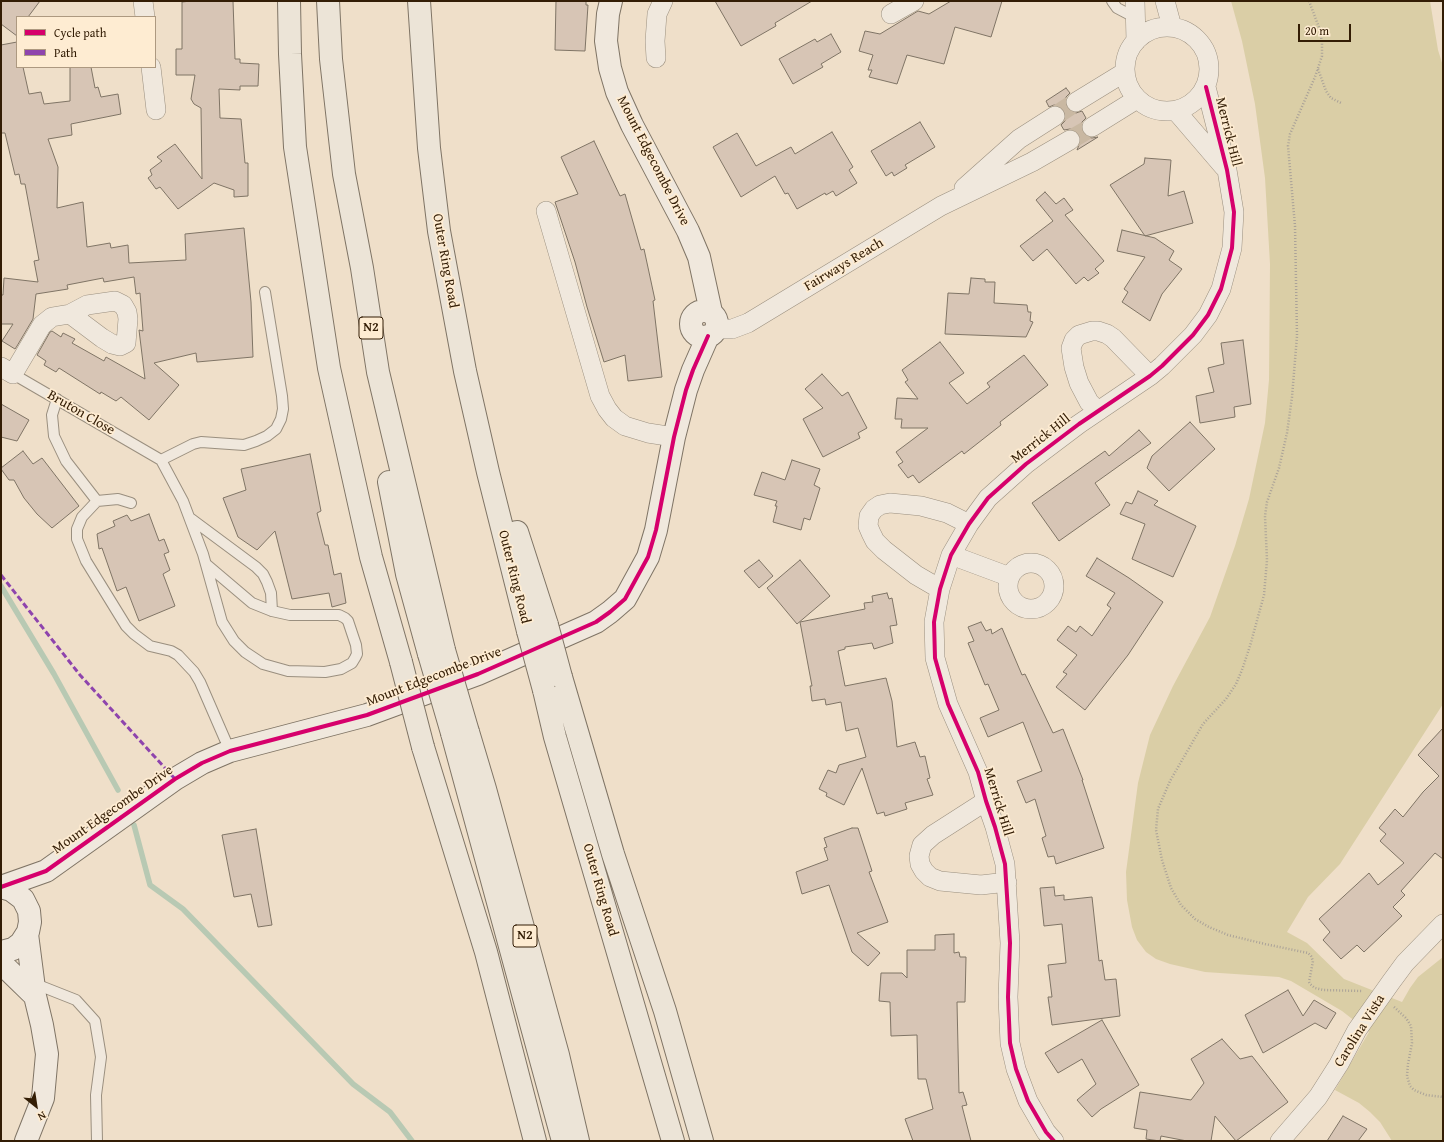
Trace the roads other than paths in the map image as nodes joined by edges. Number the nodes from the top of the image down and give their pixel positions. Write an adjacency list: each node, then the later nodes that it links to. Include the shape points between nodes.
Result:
1 (143, 1): 12 (street)
2 (289, 1): 62 (highway, bridge, via 295,147 329,368 371,557 423,747 486,952)
3 (328, 1): 48 (highway, N2, bridge, via 331,59 344,174 378,372 436,652)
4 (420, 1): 47 (highway, Outer Ring Road, via 429,148 439,231 465,371 488,472)
5 (611, 1): 31 (street, Mount Edgecombe Drive, via 606,41 617,92 688,230 699,257)
6 (663, 1): 15 (street, via 657,14)
7 (914, 1): 11 (street)
8 (1112, 1): 10 (lane, via 1117,8)
9 (1165, 1): 13 (street)
10 (1136, 10): 14 (street)
11 (891, 14)
12 (144, 16)
13 (1172, 27): 14 (street, via 1146,33); 18 (street, via 1196,38 1204,49 1209,61)
14 (1136, 41): 17 (street, via 1125,61)
15 (656, 58)
16 (151, 68): 21 (street)
17 (1125, 72): 19 (street, via 1128,87); 20 (street)
18 (1206, 87): 22 (street, via 1198,98); 26 (street, Merrick Hill)
19 (1137, 99): 22 (street, via 1155,110); 24 (street)
20 (1076, 102)
21 (156, 110)
22 (1176, 111): 26 (street, Merrick Hill)
23 (1055, 116): 27 (street, Fairways Reach, via 1019,139)
24 (1092, 127)
25 (1070, 140): 27 (street, Fairways Reach, via 1032,162)
26 (1227, 170): 33 (street, Merrick Hill, via 1234,212 1232,248 1221,289 1208,315 1193,335)
27 (941, 206): 31 (street, Fairways Reach, via 748,323 740,321)
28 (546, 211): 36 (street, via 600,396 607,409 625,426)
29 (265, 292): 37 (lane, via 282,396 281,420 276,429 267,436 244,444 193,444)
30 (70, 314): 32 (street, via 52,317 42,325)
31 (707, 324): 36 (street, Mount Edgecombe Drive)
32 (7, 370): 34 (lane, Bruton Close)
33 (1150, 376): 35 (street, Merrick Hill); 35 (street, via 1107,334 1092,331 1079,335 1074,340 1072,348 1074,367 1089,402)
34 (57, 399): 37 (lane, Bruton Close); 38 (lane, via 52,415 54,436 66,461)
35 (1098, 411): 41 (street, Merrick Hill, via 1026,464 988,498)
36 (674, 437): 50 (street, Mount Edgecombe Drive, via 656,530 648,557 625,599 596,622 478,674 367,715)
37 (161, 460): 40 (lane)
38 (97, 501): 39 (lane, via 118,499); 50 (lane, via 82,516 77,529 77,539 86,562 126,626 150,646 178,655 194,672)
39 (131, 503)
40 (190, 518): 43 (lane); 46 (lane, via 263,574 271,593)
41 (969, 524): 42 (street, Merrick Hill); 45 (street, via 948,513 921,506 890,503 874,508 869,516 868,526 875,541 916,575)
42 (951, 555): 44 (street); 45 (street, Merrick Hill)
43 (206, 564): 46 (lane, via 252,603); 46 (lane, via 222,622 234,642 245,652 263,664 288,671 325,672 341,669 352,663 357,654 356,645 348,621 342,616 290,615)
44 (1010, 577)
45 (940, 589): 51 (street, Merrick Hill, via 934,622 935,658 948,704 978,772)
46 (272, 610)
47 (537, 628): 49 (highway, Outer Ring Road, bridge, via 544,690); 67 (highway, bridge, via 561,677 613,854 665,1011)
48 (460, 733): 63 (highway); 64 (highway, N2, via 485,790 558,1055)
49 (555, 737): 65 (highway, Outer Ring Road); 66 (highway)
50 (230, 751): 52 (street, Mount Edgecombe Drive, via 202,763 175,779)
51 (986, 801): 53 (street, Merrick Hill, via 1005,864); 53 (street, Merrick Hill, via 922,845 920,864 930,877 940,881 982,885)
52 (46, 871): 54 (street, Mount Edgecombe Drive); 55 (street, Mount Edgecombe Drive)
53 (1007, 882): 68 (street, Merrick Hill, via 1010,1043 1016,1070 1028,1101)
54 (1, 887): 55 (street, via 11,890 26,904)
55 (28, 924): 57 (street, via 21,943); 59 (street, Mount Edgecombe Drive)
56 (1443, 924): 69 (street, Carolina Vista, via 1405,963 1357,1030 1318,1097)
57 (1, 952)
58 (1, 963): 59 (street, Mount Edgecombe Drive)
59 (34, 989): 60 (street, Mount Edgecombe Drive, via 47,1054 43,1098); 61 (lane, via 76,1000 95,1021 101,1057 96,1095)
60 (26, 1141)
61 (97, 1141)
62 (535, 1141)
63 (563, 1141)
64 (578, 1141)
65 (673, 1141)
66 (684, 1141)
67 (702, 1141)
68 (1054, 1141)
69 (1280, 1141)

